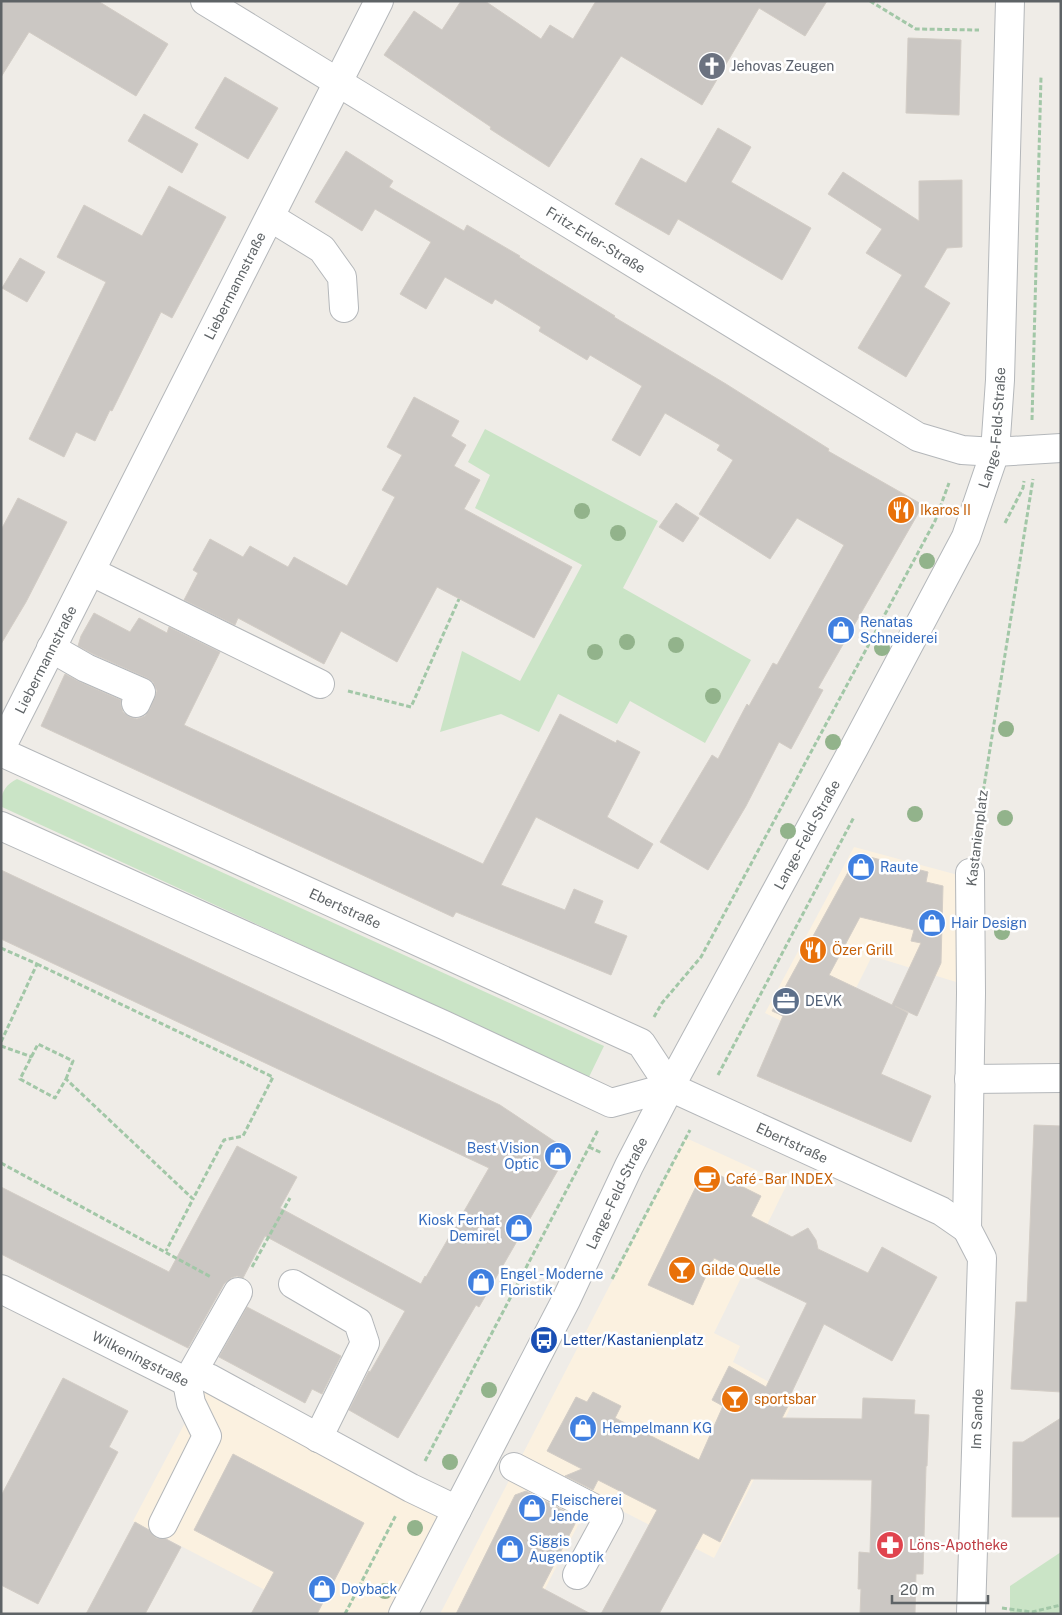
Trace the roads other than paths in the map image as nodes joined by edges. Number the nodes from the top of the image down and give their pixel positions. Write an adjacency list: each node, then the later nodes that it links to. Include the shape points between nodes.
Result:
1 (205, 1): 4 (street, Fritz-Erler-Straße)
2 (379, 1): 4 (street, Liebermannstraße)
3 (1010, 1): 8 (street, Lange-Feld-Straße, via 1000,380)
4 (338, 82): 5 (street, Liebermannstraße); 8 (street, Fritz-Erler-Straße, via 918,437 962,450)
5 (270, 217): 6 (street, via 322,249 342,277); 9 (street, Liebermannstraße)
6 (344, 308)
7 (1061, 448): 8 (street, Fritz-Erler-Straße)
8 (995, 452): 19 (street, Lange-Feld-Straße, via 966,537)
9 (92, 572): 10 (street, Liebermannstraße); 11 (street)
10 (51, 648): 12 (street, via 86,668 141,692); 13 (street, Liebermannstraße)
11 (320, 684)
12 (136, 702)
13 (1, 748)
14 (1, 752): 19 (street, Ebertstraße, via 641,1043)
15 (1, 826): 19 (street, via 611,1103)
16 (970, 873): 17 (street, Kastanienplatz)
17 (969, 1078): 18 (street); 20 (street, Kastanienplatz)
18 (1061, 1078)
19 (670, 1087): 20 (street, Ebertstraße, via 941,1211); 27 (street, Lange-Feld-Straße, via 566,1300)
20 (967, 1228): 30 (street, Im Sande, via 982,1258)
21 (293, 1284): 25 (street, via 358,1322 365,1343)
22 (1, 1289): 24 (street, Wilkeningstraße)
23 (238, 1292): 24 (street, Wilkeningstraße)
24 (198, 1380): 25 (street, Wilkeningstraße); 28 (street, via 191,1402 207,1436)
25 (318, 1438): 27 (street, Wilkeningstraße)
26 (514, 1467): 29 (street, via 609,1516)
27 (457, 1510): 31 (street, Lange-Feld-Straße)
28 (163, 1524)
29 (577, 1575)
30 (971, 1609)
31 (403, 1614)

